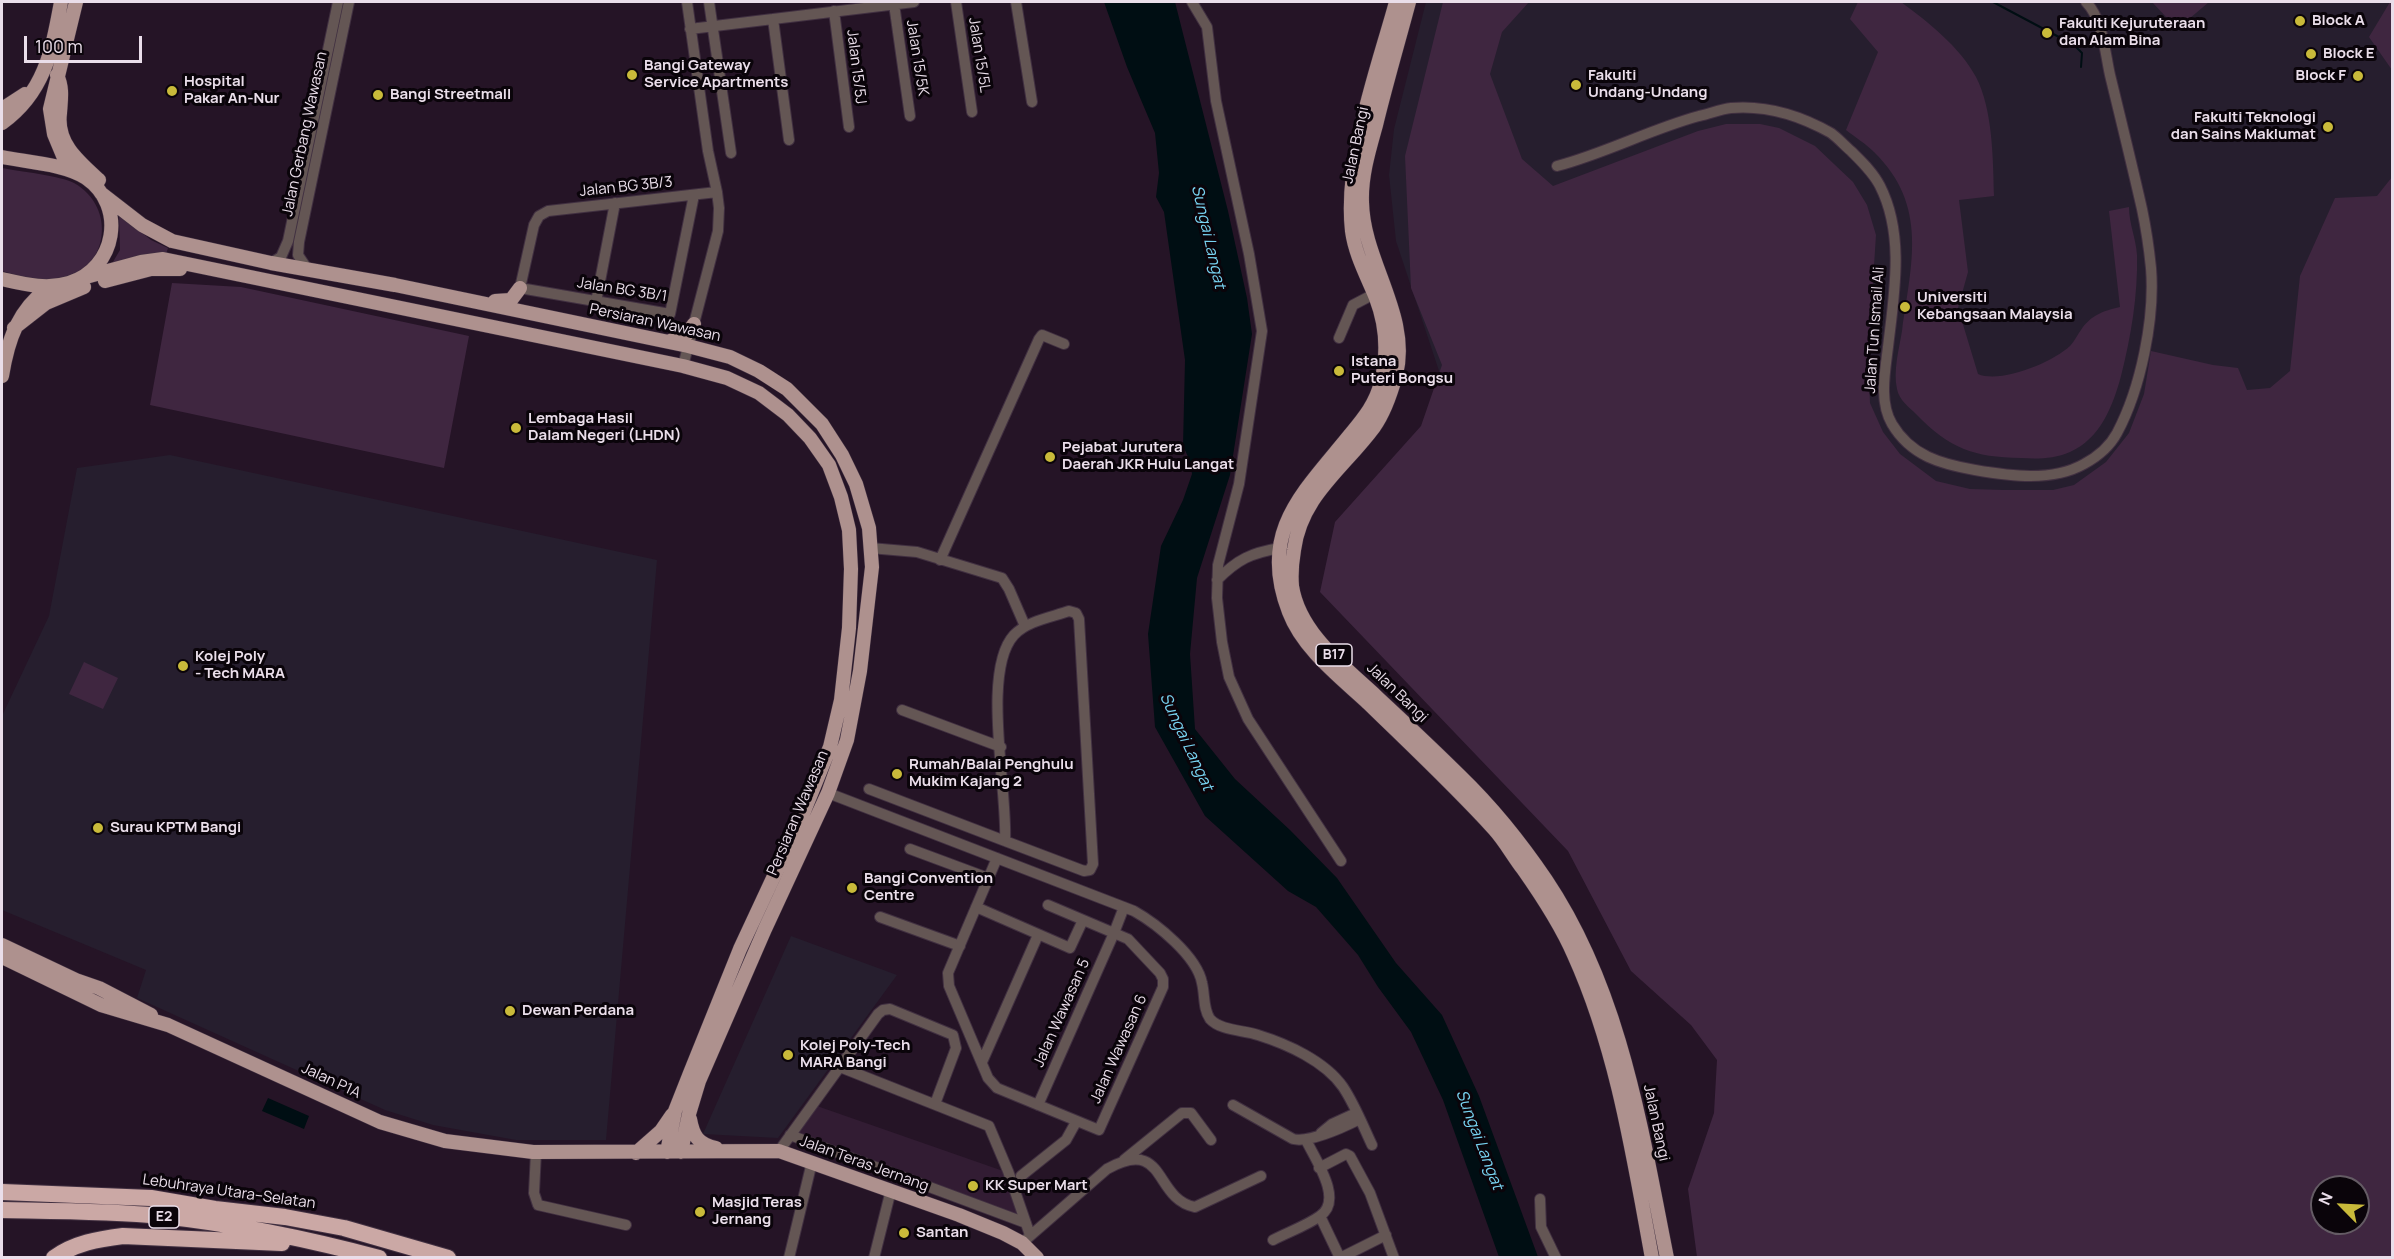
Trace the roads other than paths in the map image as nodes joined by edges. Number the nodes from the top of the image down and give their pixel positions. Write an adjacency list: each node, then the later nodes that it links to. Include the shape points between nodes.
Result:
1 (62, 2): 20 (main road, via 50,59)
2 (76, 2): 19 (main road)
3 (338, 2): 37 (street, Jalan Gerbang Wawasan, via 288,241 281,256)
4 (349, 2): 39 (street, Jalan Gerbang Wawasan, via 302,222 298,255)
5 (687, 2): 18 (street)
6 (709, 2): 17 (street)
7 (914, 2): 14 (street)
8 (956, 2): 23 (street, Jalan 15/5L)
9 (1016, 2): 21 (street)
10 (1192, 2): 61 (street, via 1207,27 1216,100 1262,332 1239,484)
11 (1396, 2): 44 (main road, Jalan Bangi / B17, via 1352,174 1352,235)
12 (1409, 2): 135 (main road, Jalan Bangi / B17, via 1366,164 1362,202 1373,261 1397,329 1397,369 1374,426 1302,516 1296,534 1292,586 1300,612 1319,640 1503,822 1547,881 1578,936 1616,1027)
13 (2091, 3): 30 (street, Jalan Tun Ismail Ali, via 2145,221 2151,270 2150,308 2146,344 2116,435 2102,452 2067,471 2023,476 1940,464 1904,440 1892,423 1884,383 1895,274 1889,213 1880,186 1864,163 1833,135 1783,112 1728,108)
14 (894, 4): 15 (street); 24 (street, Jalan 15/5K)
15 (834, 11): 16 (street); 26 (street, Jalan 15/5J)
16 (773, 19): 17 (street); 27 (street)
17 (713, 26): 18 (street); 28 (street)
18 (690, 29): 32 (street)
19 (57, 75): 31 (main road, via 51,122); 36 (main road, via 62,91 60,129 69,150)
20 (35, 86): 22 (main road); 25 (main road, via 19,109)
21 (1032, 102)
22 (2, 109)
23 (972, 112)
24 (910, 116)
25 (2, 123)
26 (849, 127)
27 (789, 140)
28 (731, 153)
29 (2, 157): 31 (main road)
30 (1557, 166)
31 (69, 170): 33 (main road, Persiaran Wawasan, via 86,178)
32 (717, 192): 34 (street, Jalan BG 3B/3); 47 (street, via 718,231)
33 (102, 194): 36 (main road, Persiaran Wawasan, via 149,229); 40 (main road, via 111,215 109,245 97,267)
34 (694, 195): 35 (street, Jalan BG 3B/3); 45 (street, Jalan BG 3B/1, via 670,314)
35 (615, 203): 43 (street, Jalan BG 3B/3, via 548,211 538,216); 45 (street)
36 (172, 240): 37 (main road, Persiaran Wawasan)
37 (271, 263): 39 (main road, Persiaran Wawasan)
38 (205, 268): 40 (main road, Persiaran Wawasan, via 156,259); 48 (main road, via 151,269 87,286 46,303); 54 (main road, Persiaran Wawasan)
39 (308, 270): 46 (main road, Persiaran Wawasan)
40 (82, 278): 42 (main road, Persiaran Wawasan)
41 (2, 279): 42 (main road)
42 (49, 286): 48 (main road, via 26,308)
43 (520, 288): 45 (street, Jalan BG 3B/1); 46 (main road, via 511,300)
44 (1374, 294): 49 (street, via 1353,305); 58 (main road, Jalan Bangi / B17, via 1385,346 1376,397 1368,413 1292,508)
45 (596, 302)
46 (481, 303): 50 (main road, Persiaran Wawasan)
47 (693, 327): 50 (main road, via 681,339); 52 (street); 53 (main road, via 698,342)
48 (14, 328): 55 (main road)
49 (1339, 339)
50 (668, 341): 52 (main road, Persiaran Wawasan)
51 (1064, 344): 59 (street, via 1042,335 1039,339)
52 (688, 346): 53 (main road, Persiaran Wawasan); 54 (street)
53 (709, 351): 57 (main road, Persiaran Wawasan, via 759,371 787,389 822,424 856,484 869,528)
54 (683, 366): 56 (main road, Persiaran Wawasan, via 727,378 759,393 788,414 829,465)
55 (2, 376)
56 (849, 530): 57 (main road); 60 (main road, Persiaran Wawasan)
57 (870, 548): 59 (street, via 910,550); 60 (main road); 67 (main road, Persiaran Wawasan, via 872,567 860,671 847,740)
58 (1280, 548): 61 (street, via 1250,555 1233,564); 134 (main road, Jalan Bangi / B17, via 1281,585 1290,616 1309,646 1497,833 1539,892 1574,953 1605,1034)
59 (940, 560): 62 (street, via 1002,578)
60 (851, 569): 65 (main road, Persiaran Wawasan, via 841,700)
61 (1217, 580): 73 (street, via 1216,598 1229,677 1248,719)
62 (1025, 627): 64 (street, via 1014,635 1004,652 999,676); 71 (street, via 1069,611 1078,616 1093,864 1084,872)
63 (902, 710): 64 (street)
64 (1001, 747): 69 (street)
65 (823, 769): 67 (main road); 68 (main road, Persiaran Wawasan)
66 (869, 789): 69 (street)
67 (828, 793): 68 (main road, via 814,800); 72 (street); 81 (main road, Persiaran Wawasan)
68 (802, 816): 86 (main road, Persiaran Wawasan)
69 (1005, 841): 71 (street)
70 (910, 849): 75 (street)
71 (1028, 850): 74 (street)
72 (997, 858): 74 (street); 75 (street)
73 (1341, 861)
74 (1021, 867): 78 (street)
75 (988, 878): 77 (street)
76 (1048, 905): 80 (street)
77 (976, 907): 83 (street); 85 (street)
78 (1124, 907): 82 (street, Jalan Wawasan 5); 96 (street, via 1152,921 1185,953 1202,981 1206,1010 1213,1021 1279,1042 1322,1066 1343,1087)
79 (880, 917): 85 (street)
80 (1083, 920): 82 (street); 83 (street, via 1070,948)
81 (765, 929): 86 (main road, via 752,944); 88 (main road, Persiaran Wawasan)
82 (1114, 933): 93 (street, Jalan Wawasan 5); 97 (street, Jalan Wawasan 6, via 1128,939 1160,973 1163,987 1099,1130)
83 (1038, 935): 90 (street)
84 (2, 945): 89 (main road, via 108,992)
85 (960, 946): 90 (street, via 948,980)
86 (740, 949): 88 (main road); 95 (main road, Persiaran Wawasan)
87 (2, 957): 89 (main road, Jalan P1A, via 102,1005)
88 (743, 980): 95 (main road, Persiaran Wawasan)
89 (168, 1025): 104 (main road, Jalan P1A, via 380,1122 445,1141)
90 (981, 1062): 93 (street, via 997,1088)
91 (840, 1067): 92 (street); 92 (street, via 878,1014 890,1009 954,1035 956,1048); 98 (street)
92 (935, 1104): 120 (street, via 989,1126)
93 (1038, 1105): 97 (street)
94 (1233, 1105): 100 (street, via 1293,1139)
95 (682, 1113): 102 (main road, via 698,1141); 105 (main road, Persiaran Wawasan); 106 (main road, Persiaran Wawasan); 107 (main road)
96 (1358, 1116): 100 (street, via 1332,1124); 101 (street)
97 (1076, 1122): 111 (street, via 1066,1140)
98 (790, 1135): 103 (street); 120 (street)
99 (1211, 1140): 108 (street, via 1191,1113 1182,1113)
100 (1306, 1140): 110 (street)
101 (1372, 1145)
102 (732, 1151): 103 (main road, Jalan Teras Jernang); 106 (main road, Jalan Teras Jernang)
103 (779, 1151): 109 (main road, Jalan Teras Jernang)
104 (536, 1152): 107 (main road, Jalan P1A); 121 (street, via 534,1192 538,1205)
105 (667, 1152): 106 (main road, Jalan Teras Jernang); 107 (main road, Jalan P1A)
106 (681, 1152)
107 (636, 1153)
108 (1124, 1160): 112 (street, via 1147,1161 1181,1202 1195,1207); 123 (street, via 1107,1169)
109 (812, 1162): 114 (main road, Jalan Teras Jernang); 129 (street)
110 (1319, 1168): 119 (street, via 1330,1191 1329,1204); 122 (street, via 1350,1155)
111 (1021, 1176)
112 (1261, 1176)
113 (2, 1184): 116 (highway, via 107,1190)
114 (891, 1190): 123 (main road, Jalan Teras Jernang); 130 (street)
115 (2, 1192): 116 (highway, Lebuhraya Utara–Selatan / E2)
116 (151, 1198): 128 (highway, Lebuhraya Utara–Selatan / E2, via 344,1228)
117 (1540, 1198): 133 (street, via 1541,1227)
118 (2, 1210): 125 (highway, E2, via 163,1216)
119 (1320, 1216): 122 (street, via 1340,1257); 124 (street)
120 (1026, 1222): 123 (street)
121 (627, 1225)
122 (1386, 1235): 132 (street)
123 (1026, 1239): 131 (main road, Jalan Teras Jernang)
124 (1273, 1240)
125 (325, 1244): 126 (highway, via 123,1236 68,1248); 127 (highway, E2)
126 (54, 1257)
127 (379, 1257)
128 (448, 1257)
129 (789, 1257)
130 (874, 1257)
131 (1037, 1257)
132 (1394, 1257)
133 (1556, 1257)
134 (1652, 1257)
135 (1667, 1257)

